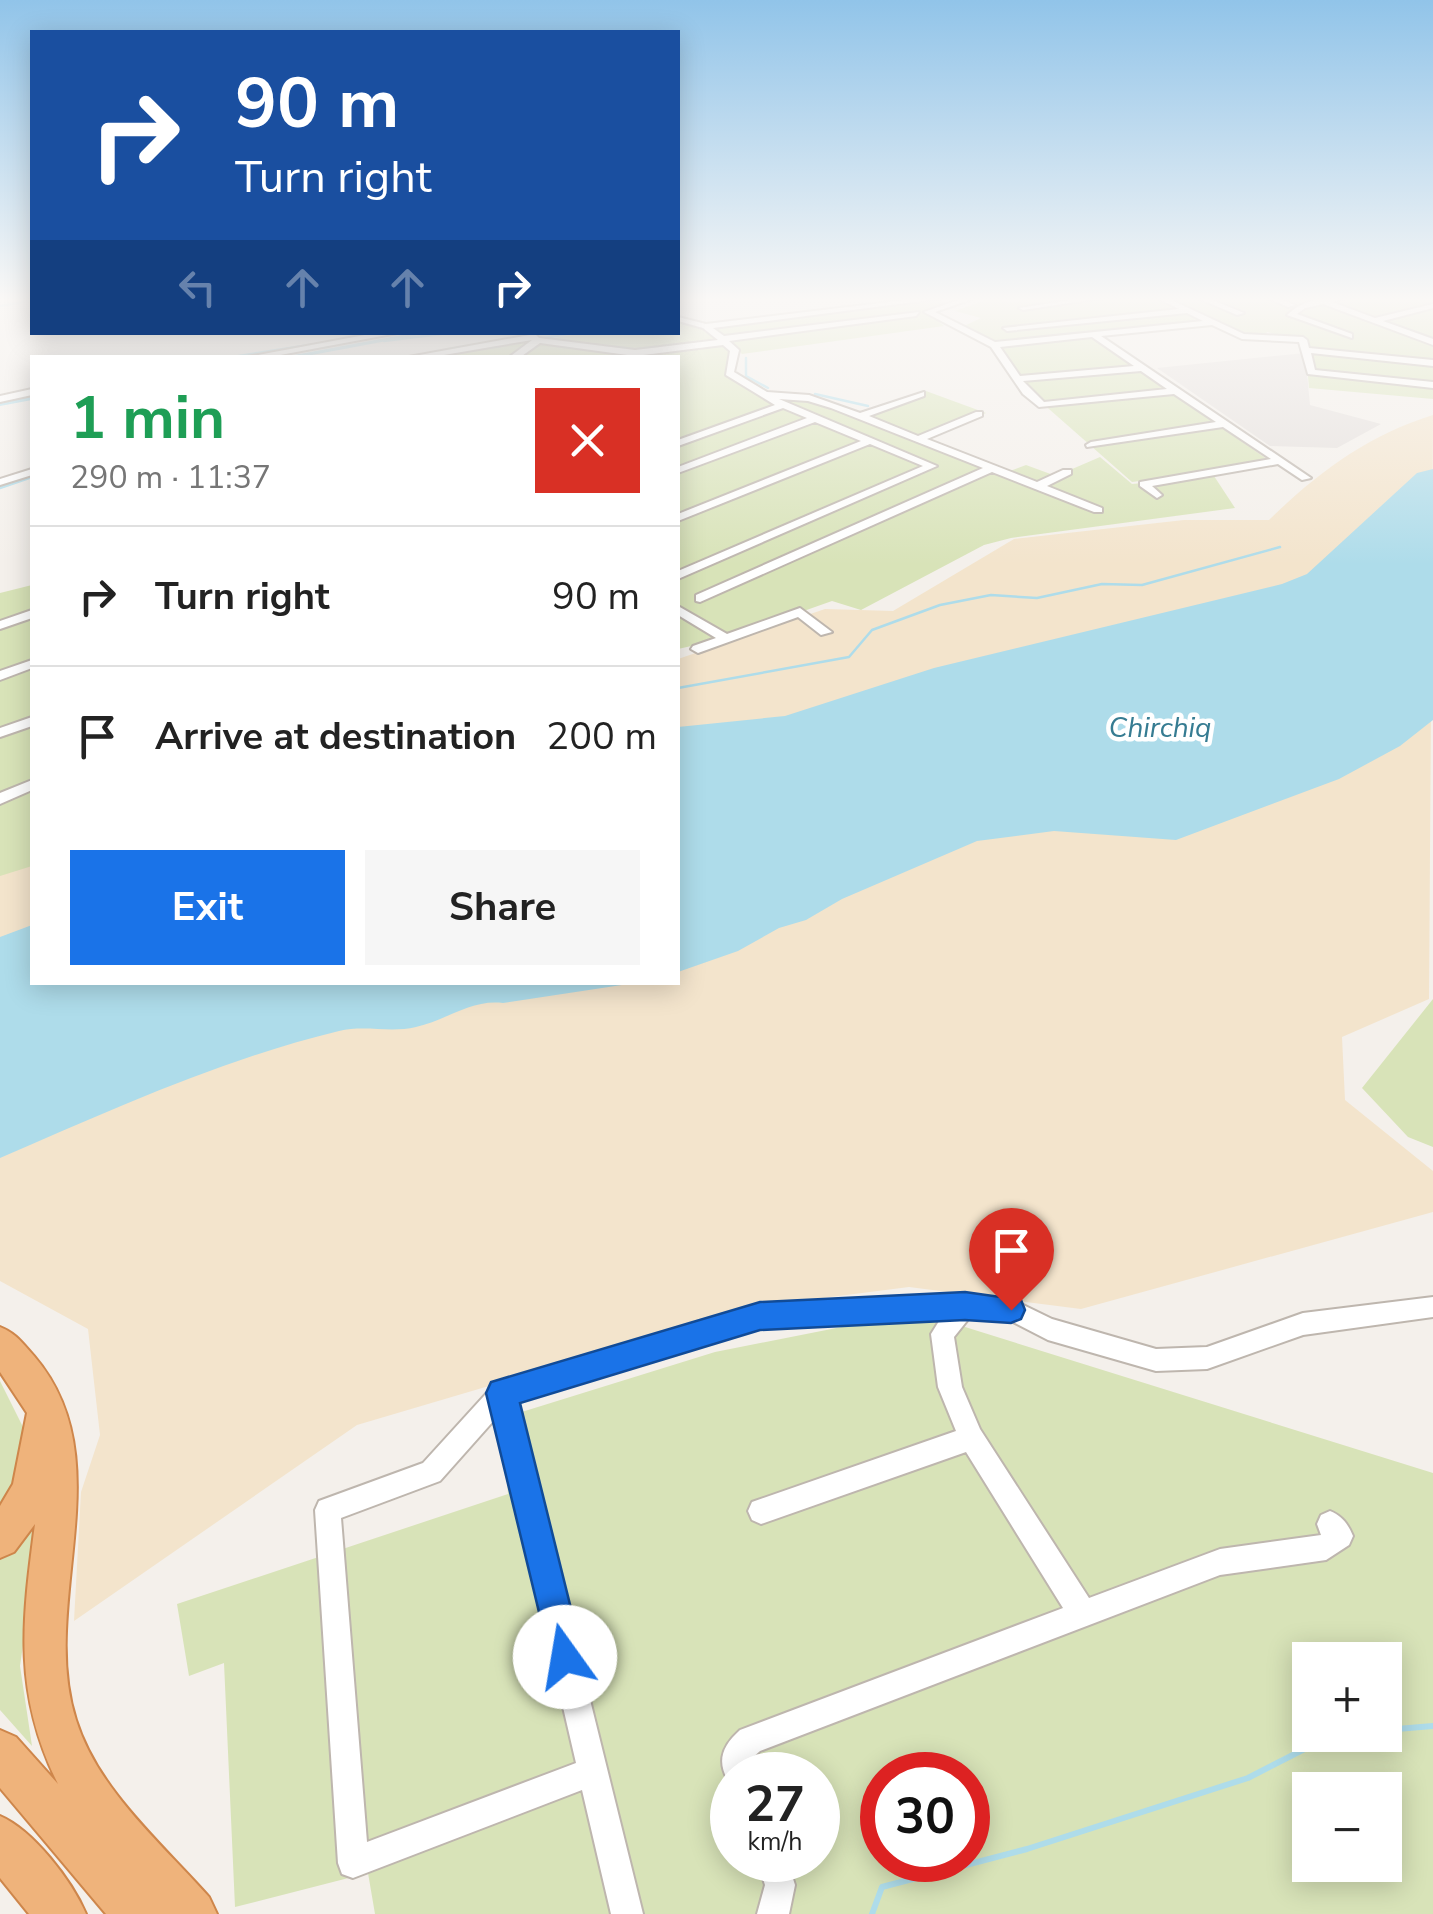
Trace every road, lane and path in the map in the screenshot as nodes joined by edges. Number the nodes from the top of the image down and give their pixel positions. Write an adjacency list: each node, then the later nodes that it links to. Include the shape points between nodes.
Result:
1 (750, 386): 7 (street)
2 (1024, 386): 4 (street, via 1042,405)
3 (1167, 386): 4 (street)
4 (1174, 391): 13 (street)
5 (30, 392): 8 (street)
6 (922, 394): 11 (street)
7 (765, 395): 9 (street); 11 (street, via 809,398)
8 (0, 399)
9 (783, 405): 12 (street); 16 (street)
10 (979, 414): 14 (street)
11 (860, 416): 14 (street)
12 (814, 418): 15 (street); 20 (street)
13 (1222, 424): 17 (street); 18 (street)
14 (918, 439): 19 (street)
15 (870, 440): 28 (street); 29 (street, via 932,466)
16 (680, 443)
17 (1091, 445)
18 (1277, 461): 23 (street); 26 (street, via 1144,484)
19 (992, 468): 25 (street); 30 (street)
20 (680, 469)
21 (1067, 472): 25 (street)
22 (30, 473): 24 (street)
23 (1306, 478)
24 (0, 482)
25 (1038, 486): 27 (street)
26 (1157, 494)
27 (1098, 510)
28 (680, 517)
29 (680, 573)
30 (700, 598)
31 (680, 611): 35 (street)
32 (30, 615): 33 (street)
33 (0, 626)
34 (826, 632): 35 (street, via 800,612)
35 (726, 639): 36 (street)
36 (698, 648)
37 (30, 665): 38 (street)
38 (0, 676)
39 (30, 721): 40 (street)
40 (0, 733)
41 (30, 786): 42 (street)
42 (0, 799)
43 (965, 1306): 44 (street, via 1011,1310 1048,1329 1156,1360 1206,1358 1304,1324); 46 (street, via 760,1316); 48 (street, via 942,1334 950,1386)
44 (1433, 1307)
45 (0, 1344): 47 (highway)
46 (502, 1393): 55 (street); 55 (street, via 431,1472 328,1510 353,1864)
47 (42, 1401): 51 (highway, via 36,1480); 60 (highway, via 61,1471 41,1616 52,1719 79,1779)
48 (970, 1438): 49 (street); 52 (street)
49 (760, 1512)
50 (1330, 1524): 52 (street, via 1340,1536 1326,1547 1220,1562)
51 (0, 1538)
52 (1083, 1614): 53 (street, via 750,1740)
53 (737, 1752)
54 (0, 1754): 59 (highway)
55 (593, 1770): 61 (street)
56 (0, 1840): 58 (highway)
57 (779, 1882): 62 (street)
58 (61, 1914)
59 (138, 1914)
60 (192, 1914)
61 (628, 1914)
62 (774, 1914)

